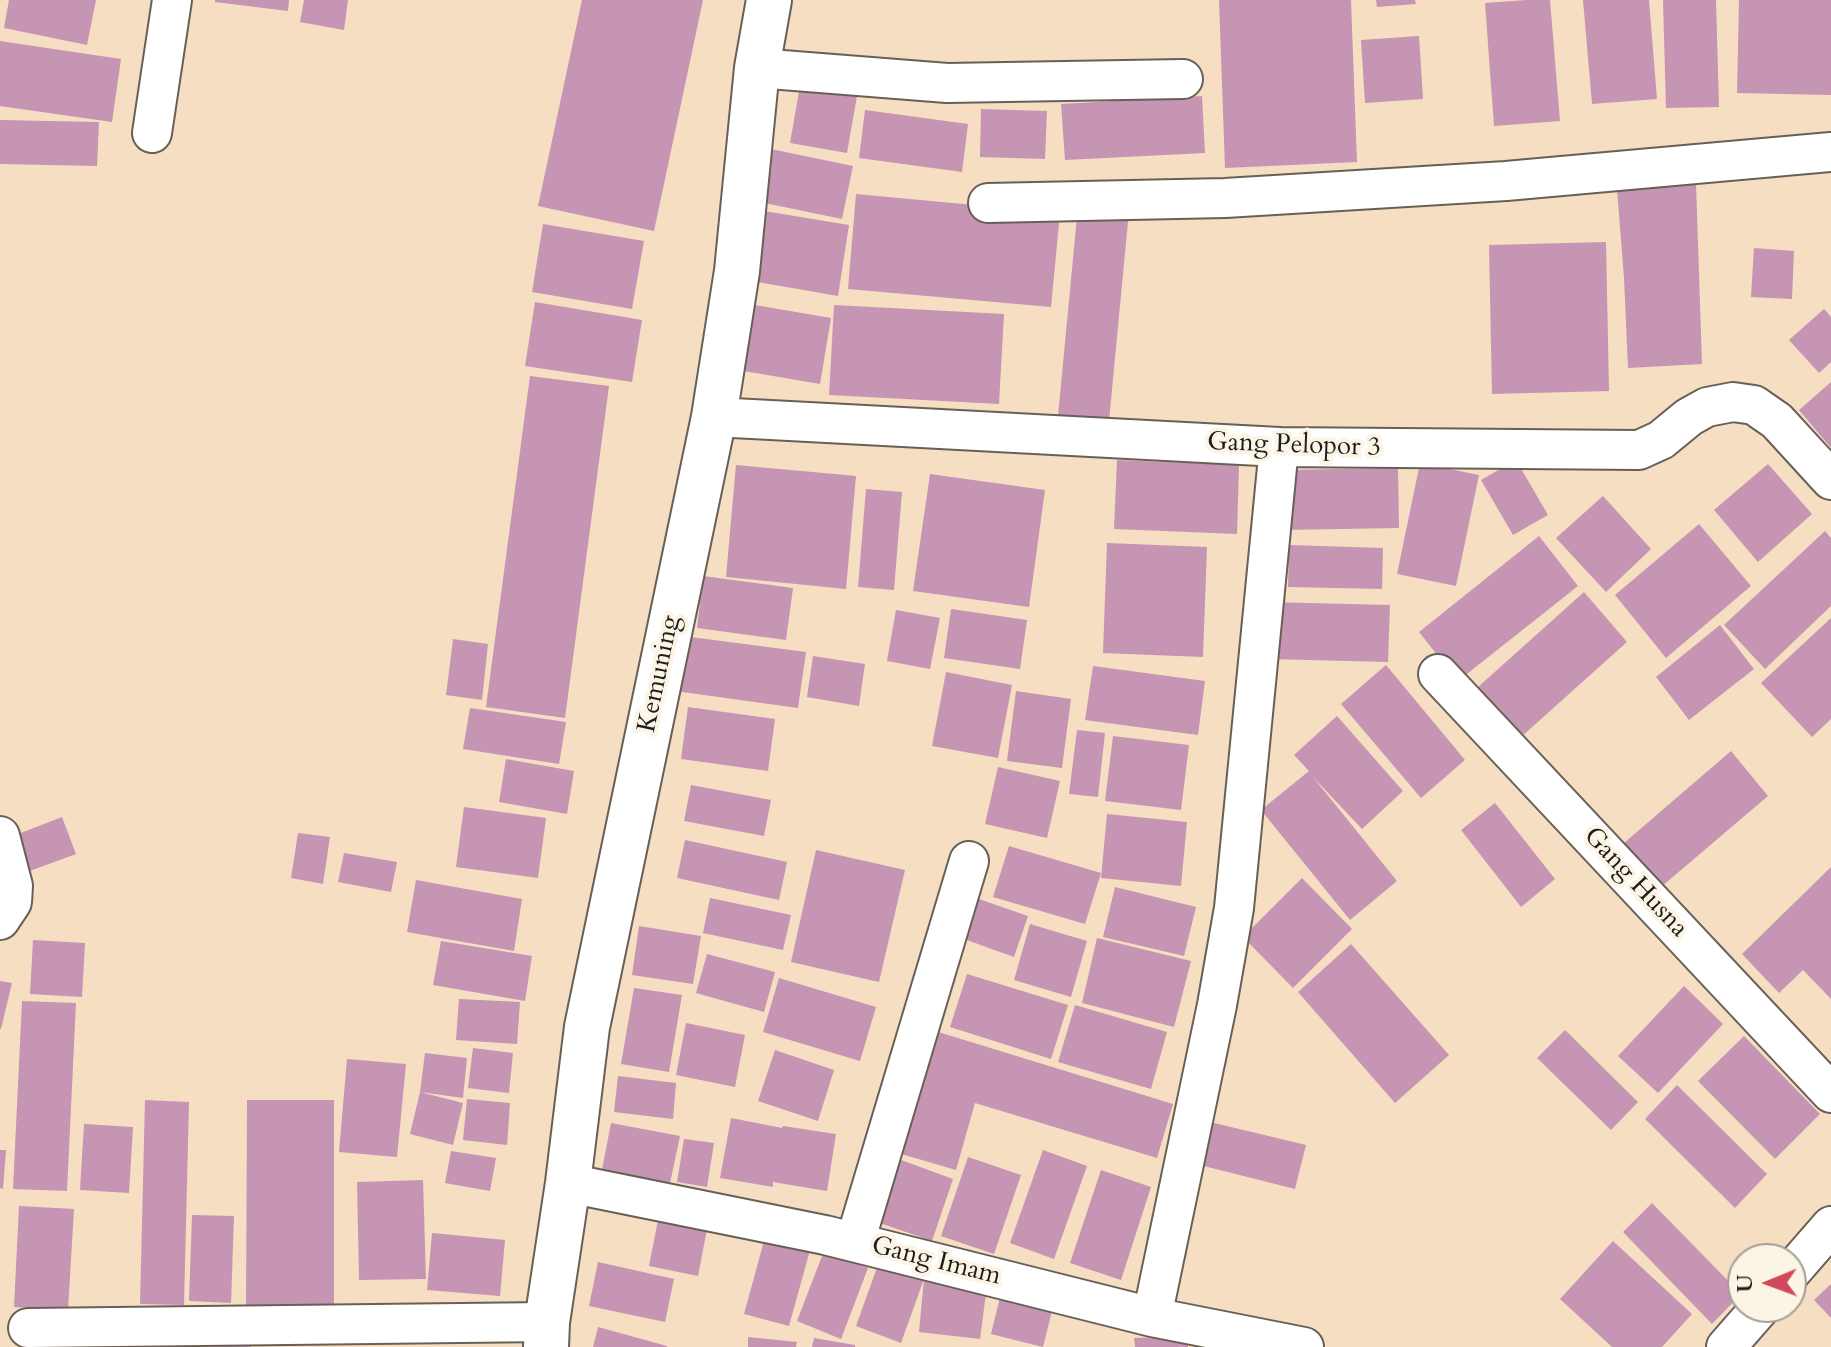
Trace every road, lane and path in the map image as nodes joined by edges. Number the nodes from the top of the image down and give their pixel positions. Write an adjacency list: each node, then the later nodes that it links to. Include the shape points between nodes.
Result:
1 (172, 0): 5 (street)
2 (769, 0): 3 (street, Kemuning)
3 (757, 68): 4 (street, via 947,83); 8 (street, Kemuning, via 737,271)
4 (1183, 79)
5 (152, 133)
6 (1831, 152): 7 (street, via 1506,181 1241,197)
7 (988, 203)
8 (714, 417): 9 (street, Gang Pelopor 3); 16 (street, Kemuning, via 587,1027)
9 (1279, 447): 10 (street, Gang Pelopor 3, via 1639,450 1707,407 1733,402 1754,405 1777,421); 20 (street, via 1234,908)
10 (1831, 480)
11 (1438, 674): 15 (street, Gang Husna)
12 (0, 836): 14 (street, via 13,886 12,902)
13 (969, 861): 18 (street)
14 (0, 920)
15 (1831, 1093)
16 (568, 1183): 18 (street, Gang Imam); 23 (street, Kemuning)
17 (1831, 1226): 19 (street)
18 (855, 1242): 20 (street, Gang Imam)
19 (1807, 1254)
20 (1152, 1317): 24 (street, Gang Imam)
21 (1747, 1323): 25 (street)
22 (28, 1328): 23 (street)
23 (547, 1334)
24 (1304, 1347)
25 (1726, 1347)

